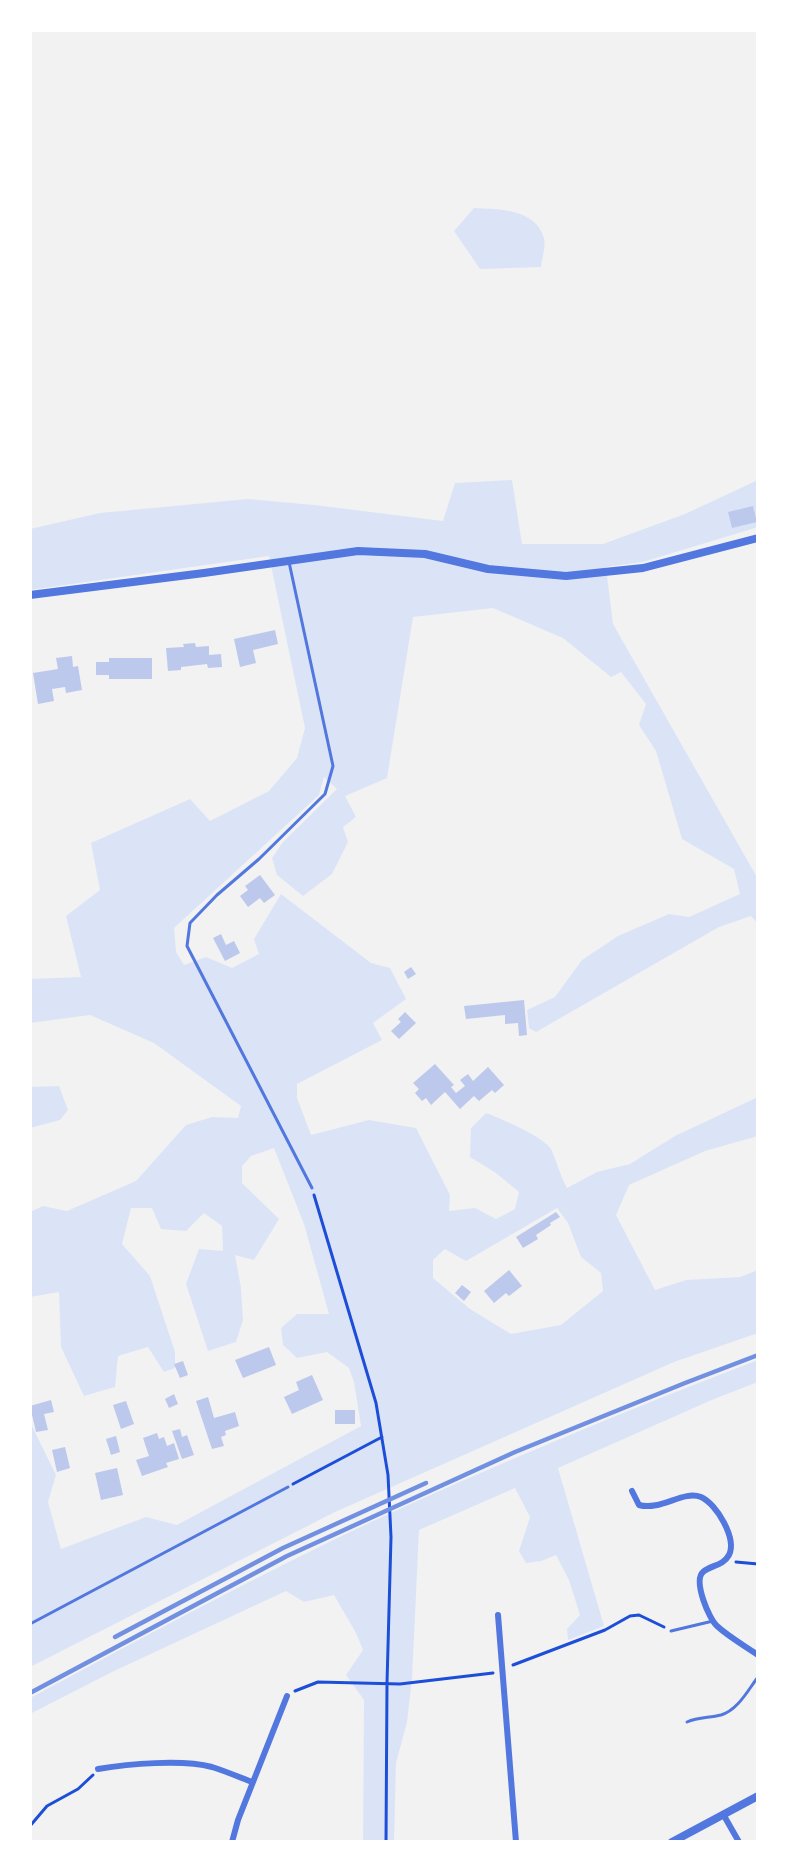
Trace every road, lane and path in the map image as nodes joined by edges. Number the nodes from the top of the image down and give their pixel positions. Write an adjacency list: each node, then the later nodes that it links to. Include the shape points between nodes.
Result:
1 (758, 538): 2 (street, via 643,568 566,576 488,569 425,554 358,550)
2 (288, 561): 3 (street); 4 (lane, via 333,766 325,794 190,923 187,946)
3 (30, 595)
4 (312, 1188): 5 (path, via 376,1403)
5 (382, 1437): 6 (path); 17 (path, via 391,1537)
6 (288, 1486): 12 (lane)
7 (632, 1491): 8 (street, via 639,1505 647,1507 688,1496 708,1501 728,1531 730,1554)
8 (724, 1561): 9 (path); 11 (street, via 698,1579)
9 (758, 1564)
10 (498, 1615): 15 (street)
11 (713, 1621): 13 (lane); 14 (street)
12 (30, 1624)
13 (671, 1631): 15 (path, via 639,1615 630,1616)
14 (758, 1655)
15 (502, 1671): 17 (path); 27 (street)
16 (758, 1677): 19 (lane, via 732,1711)
17 (387, 1683): 18 (path, via 318,1682); 26 (path)
18 (286, 1695): 21 (street)
19 (687, 1722)
20 (98, 1769): 21 (street, via 130,1763 197,1764); 24 (path, via 78,1789 47,1806)
21 (252, 1782): 25 (street)
22 (758, 1796): 23 (street)
23 (723, 1814): 28 (street); 29 (street)
24 (30, 1826)
25 (232, 1842)
26 (386, 1842)
27 (516, 1842)
28 (672, 1842)
29 (740, 1842)

